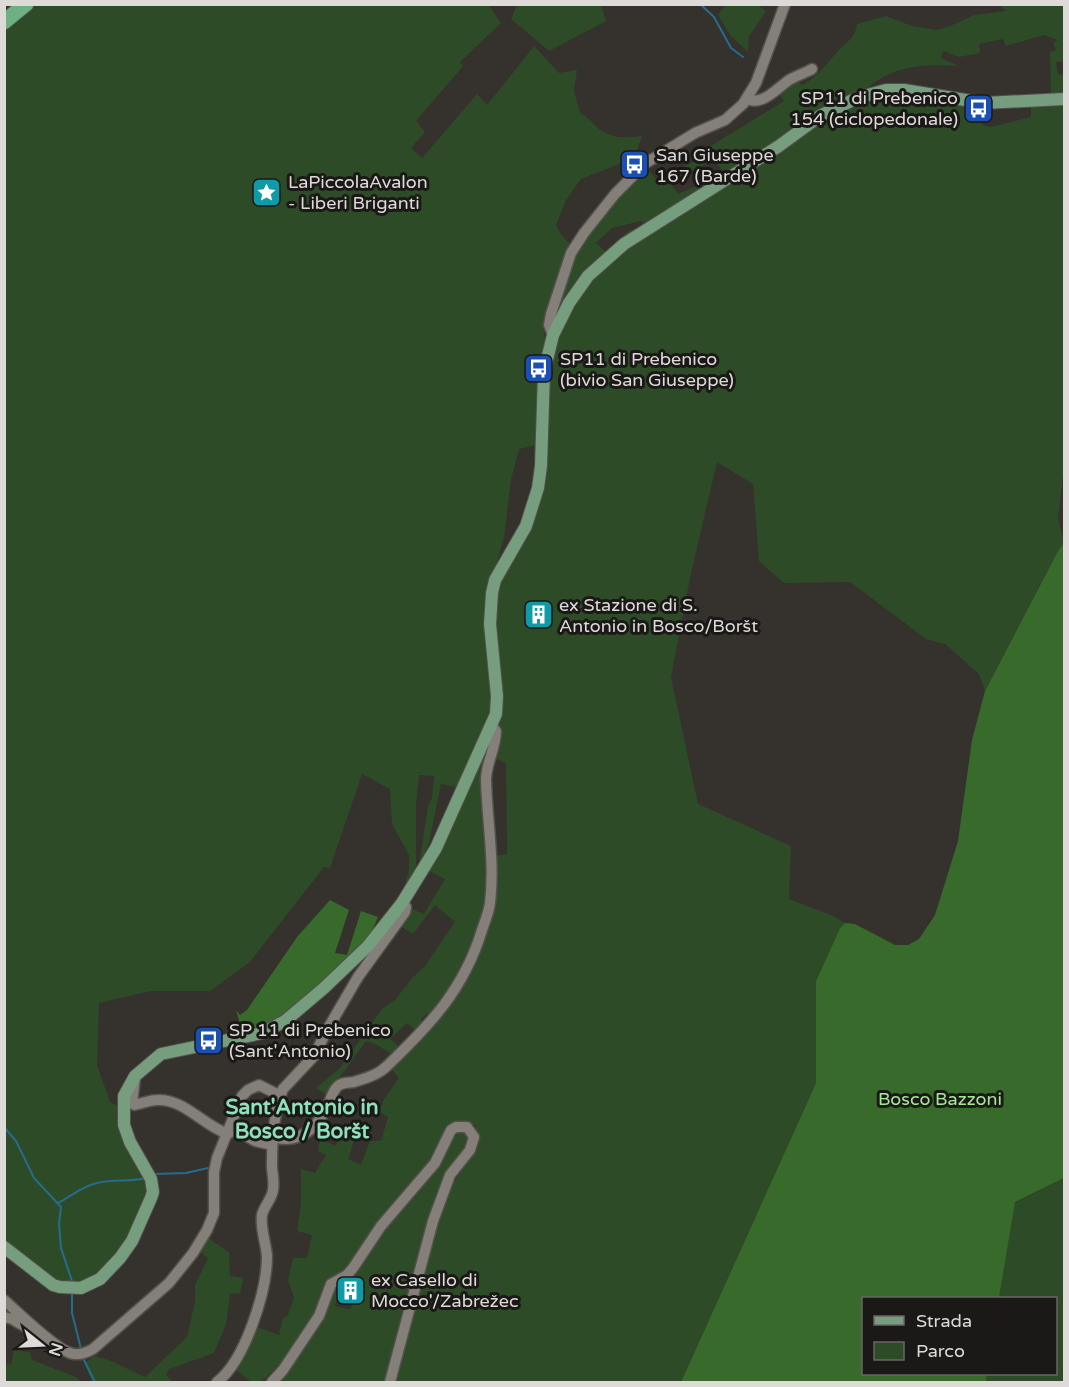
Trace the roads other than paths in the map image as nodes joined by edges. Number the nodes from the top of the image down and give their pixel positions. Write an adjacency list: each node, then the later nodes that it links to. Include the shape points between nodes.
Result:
1 (13, 4): 4 (highway)
2 (26, 4): 5 (highway)
3 (785, 4): 7 (street)
4 (4, 11)
5 (4, 22)
6 (785, 23): 7 (street, via 776,41)
7 (771, 42): 9 (street)
8 (812, 69): 9 (street, via 765,98)
9 (746, 99): 11 (street, via 725,120 646,163 597,215 574,249 566,269 549,325)
10 (1065, 99): 11 (main road, via 984,103 895,90 847,101 624,244 577,290)
11 (553, 335): 12 (main road, via 544,372 538,488 526,526 495,580 490,604 497,696)
12 (492, 726): 13 (main road, via 436,848); 17 (street, via 496,738 486,780 490,906 465,974 445,1006 380,1071 340,1084 318,1120 301,1137)
13 (402, 903): 14 (main road, via 368,946 275,1028 161,1054); 15 (street, via 405,912 358,977 314,1056)
14 (135, 1076): 16 (street, via 134,1105 156,1100 170,1102); 18 (main road, via 124,1096 124,1125 151,1179 153,1192 132,1241 120,1258 94,1283 60,1287)
15 (281, 1096): 16 (street, via 259,1085 248,1090 242,1096); 17 (street)
16 (229, 1133): 17 (street, via 241,1133 255,1141); 21 (street, via 214,1172 215,1205 211,1221 169,1283 87,1353 69,1353)
17 (273, 1141): 22 (street, via 273,1191 262,1215 267,1258 262,1290 246,1341)
18 (4, 1247)
19 (4, 1299): 21 (street)
20 (4, 1317): 21 (street)
21 (56, 1344)
22 (217, 1383)
23 (272, 1383): 24 (street, via 319,1316 331,1284 353,1268 381,1226 435,1163 451,1130 466,1127 474,1137 473,1143 450,1174 433,1221)
24 (390, 1383)

